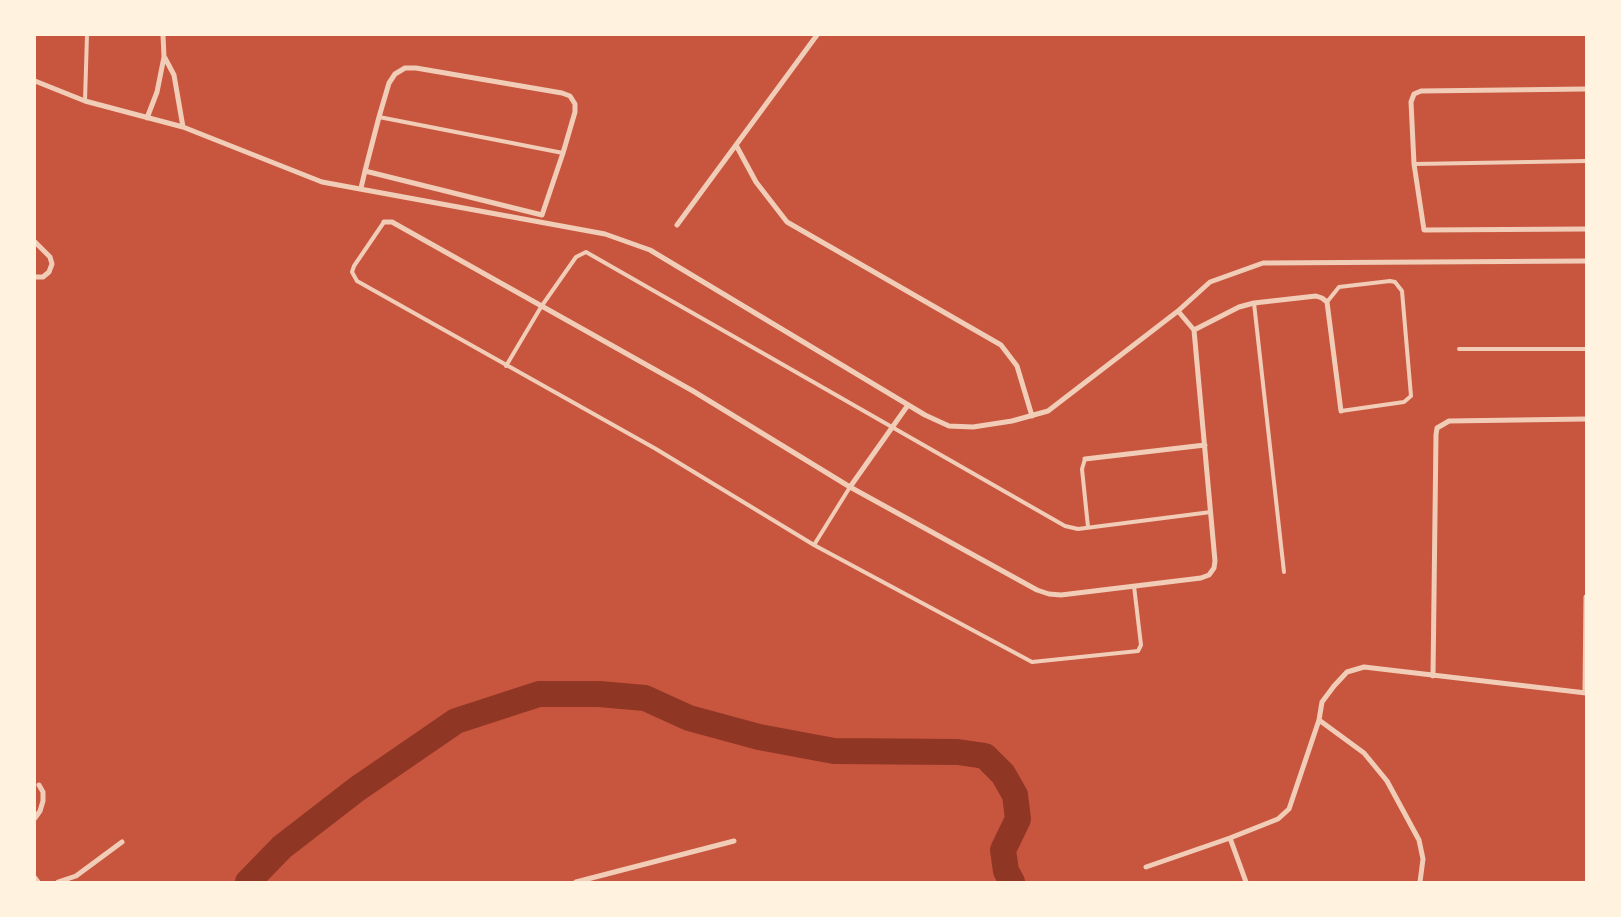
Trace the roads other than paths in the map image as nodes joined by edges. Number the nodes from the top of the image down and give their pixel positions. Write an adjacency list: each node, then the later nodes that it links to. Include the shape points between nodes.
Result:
1 (87, 35): 7 (lane)
2 (163, 35): 4 (street)
3 (817, 35): 11 (street)
4 (164, 57): 9 (street, via 157,92); 10 (street, via 174,75)
5 (35, 82): 7 (street)
6 (1586, 90): 14 (street, via 1422,91 1414,94 1411,102)
7 (85, 101): 9 (street)
8 (379, 117): 12 (lane); 12 (street, via 389,83 405,68 562,93 570,96 575,104); 15 (street)
9 (147, 118): 10 (street)
10 (182, 127): 16 (street, via 322,182)
11 (736, 145): 18 (street); 33 (street, via 756,182 787,222 1001,345 1017,366)
12 (563, 153): 15 (street, via 542,215)
13 (1586, 161): 14 (lane)
14 (1414, 164): 19 (street, via 1424,230)
15 (365, 171): 16 (street)
16 (361, 188): 31 (street, via 604,234 650,250)
17 (384, 222): 25 (street, via 392,222); 30 (lane, via 354,266 354,277)
18 (677, 225)
19 (1586, 229)
20 (35, 242): 22 (street, via 50,257 52,264 43,277)
21 (1586, 261): 26 (street, via 1263,263 1210,282)
22 (35, 277)
23 (1327, 302): 24 (street, via 1316,296); 32 (street); 32 (lane, via 1339,287 1390,281 1402,291 1411,396 1404,402)
24 (1254, 303): 27 (street, via 1239,307); 42 (lane)
25 (541, 307): 30 (lane); 35 (lane, via 576,257 580,253 591,254); 38 (street, via 693,391)
26 (1178, 311): 27 (street); 33 (street, via 1060,404)
27 (1194, 330): 36 (street)
28 (1459, 349): 29 (lane)
29 (1586, 349)
30 (506, 366): 41 (lane, via 656,448)
31 (908, 405): 33 (street, via 949,426 973,426); 35 (street)
32 (1341, 411)
33 (1032, 416)
34 (1586, 419): 45 (street, via 1449,421 1437,428)
35 (891, 428): 38 (street); 40 (lane, via 1065,526)
36 (1205, 445): 37 (street); 39 (street)
37 (1085, 459): 40 (lane, via 1082,470)
38 (850, 486): 41 (lane); 43 (street, via 1037,590 1049,594)
39 (1211, 512): 40 (lane); 43 (street, via 1215,561 1209,575)
40 (1088, 527)
41 (814, 545): 43 (lane, via 1032,662 1138,651 1141,645)
42 (1284, 572)
43 (1134, 586)
44 (1586, 597): 46 (street)
45 (1433, 676): 46 (street); 47 (street, via 1364,667 1347,672 1322,702)
46 (1585, 693)
47 (1319, 720): 50 (street, via 1290,809 1278,818); 60 (street, via 1364,754 1387,781 1419,840 1423,859)
48 (39, 785): 49 (street, via 43,801)
49 (35, 818)
50 (1230, 838): 53 (street); 59 (street)
51 (734, 841): 55 (street)
52 (122, 842): 57 (street, via 76,876)
53 (1146, 867)
54 (35, 878): 56 (street)
55 (585, 881): 58 (street)
56 (38, 882)
57 (58, 882)
58 (576, 882)
59 (1246, 882)
60 (1420, 882)

